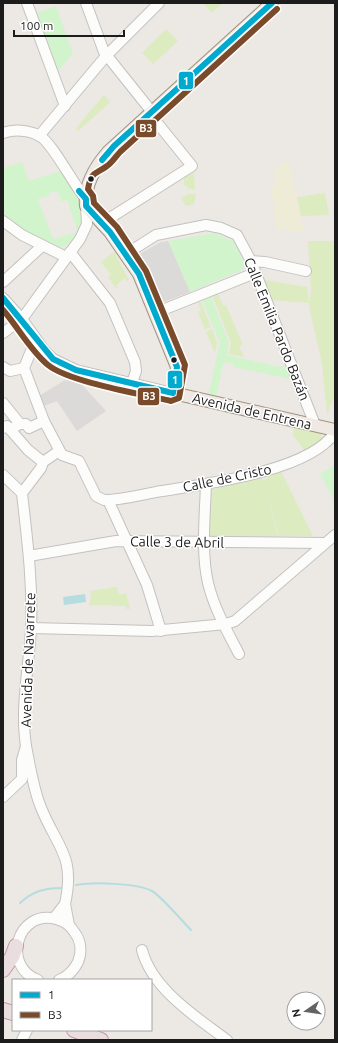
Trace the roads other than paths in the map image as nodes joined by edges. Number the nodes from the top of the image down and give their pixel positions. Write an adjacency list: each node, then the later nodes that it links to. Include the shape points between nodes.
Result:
1 (27, 3): 6 (street)
2 (86, 3): 5 (street)
3 (159, 3): 5 (street)
4 (272, 3): 7 (main road)
5 (106, 56): 6 (street); 7 (street)
6 (65, 106): 9 (street)
7 (151, 113): 10 (main road, via 102,160 89,184); 12 (street, via 192,166)
8 (4, 130): 9 (street)
9 (39, 136): 10 (street, via 49,146)
10 (86, 203): 12 (main road); 15 (street, via 86,228)
11 (3, 221): 13 (street)
12 (102, 223): 14 (main road)
13 (42, 246): 15 (street); 19 (street)
14 (126, 254): 16 (street, Calle Emilia Pardo Bazán, via 156,235 206,225 238,235); 21 (main road, via 139,274)
15 (68, 255): 22 (street); 27 (street, via 110,303 135,362 136,371)
16 (251, 261): 17 (street); 18 (street, Calle Emilia Pardo Bazán)
17 (306, 271)
18 (255, 273): 21 (street); 32 (street, Calle Emilia Pardo Bazán)
19 (3, 282)
20 (3, 298): 22 (street, Avenida de Entrena)
21 (155, 313): 28 (main road, via 177,367)
22 (22, 319): 23 (street); 24 (street, Avenida de Entrena)
23 (3, 333)
24 (38, 342): 25 (street); 27 (street, Avenida de Entrena, via 53,359 76,370)
25 (24, 368): 26 (street, via 12,371); 30 (street)
26 (4, 369)
27 (132, 383): 28 (street, Avenida de Entrena)
28 (173, 393): 32 (main road, Avenida de Entrena)
29 (3, 403): 31 (street)
30 (44, 421): 31 (street, via 29,428 26,424); 35 (street)
31 (20, 424): 33 (street)
32 (315, 425): 34 (main road, Avenida de Entrena)
33 (7, 429): 36 (street)
34 (335, 431): 38 (street, Calle de Cristo, via 320,447 284,465)
35 (58, 449): 36 (street); 40 (street, via 62,455 79,461 96,496)
36 (43, 462): 39 (street)
37 (3, 476): 39 (street)
38 (206, 484): 40 (street, Calle de Cristo); 43 (street)
39 (22, 493): 45 (street, Avenida de Navarrete)
40 (108, 500): 42 (street)
41 (335, 535): 44 (street)
42 (128, 541): 43 (street, Calle 3 de Abril); 45 (street, Calle 3 de Abril); 48 (street, via 147,585)
43 (205, 542): 44 (street, Calle 3 de Abril); 46 (street, via 208,582)
44 (325, 543): 46 (street, via 235,620)
45 (29, 556): 47 (street, Avenida de Navarrete)
46 (223, 625): 48 (street); 49 (street)
47 (31, 628): 48 (street); 50 (street, Avenida de Navarrete, via 24,719)
48 (162, 631)
49 (239, 654)
50 (26, 744): 51 (street, via 22,760 22,779); 52 (street, Avenida de Navarrete, via 40,804 68,865 69,886)
51 (3, 797)
52 (65, 904): 53 (street); 54 (street)
53 (54, 918): 54 (street); 55 (street, via 40,919 29,924 21,933)
54 (68, 925): 59 (street, via 79,940 79,958 71,972)
55 (16, 946): 57 (highway); 58 (street, via 21,967)
56 (142, 950): 64 (street, via 147,967 159,984)
57 (3, 970)
58 (34, 979)
59 (60, 979)
60 (26, 1031): 62 (street)
61 (77, 1031): 63 (highway)
62 (22, 1040)
63 (101, 1040)
64 (227, 1040)

